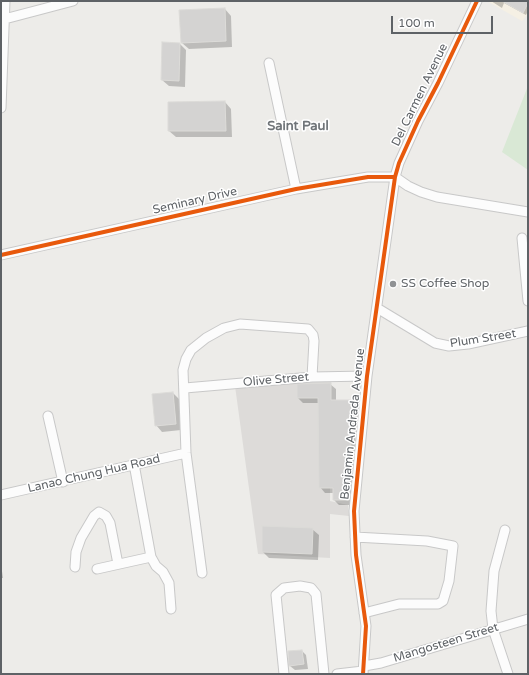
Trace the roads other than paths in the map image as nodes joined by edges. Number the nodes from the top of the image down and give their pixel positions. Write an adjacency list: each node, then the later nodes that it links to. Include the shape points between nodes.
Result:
1 (5, 1): 4 (street)
2 (73, 1): 4 (street)
3 (477, 1): 7 (street, Del Carmen Avenue, via 402,156)
4 (3, 19): 6 (street)
5 (269, 63): 8 (street)
6 (1, 108)
7 (395, 177): 8 (street, Seminary Drive, via 368,177); 9 (street, via 408,186 431,195); 14 (street, Benjamin Andrada Avenue)
8 (296, 189): 11 (street, Seminary Drive)
9 (528, 212)
10 (522, 238): 12 (street)
11 (1, 255)
12 (526, 274): 13 (street)
13 (528, 298)
14 (377, 308): 15 (street, Plum Street, via 435,344 468,344); 16 (street, Benjamin Andrada Avenue)
15 (528, 331)
16 (367, 376): 17 (street, Olive Street); 25 (street, Benjamin Andrada Avenue, via 354,511)
17 (312, 377): 18 (street, Olive Street); 18 (street, via 314,341 311,331 240,324 224,328 191,350 183,370)
18 (185, 388): 20 (street)
19 (48, 416): 22 (street)
20 (186, 453): 21 (street, Lanao Chung Hua Road); 30 (street)
21 (134, 464): 22 (street, Lanao Chung Hua Road); 26 (street)
22 (63, 482): 23 (street, Lanao Chung Hua Road)
23 (1, 495)
24 (504, 530): 34 (street, via 494,571)
25 (355, 537): 32 (street, Benjamin Andrada Avenue); 32 (street, via 453,546 447,591 441,603 399,604)
26 (151, 557): 27 (street); 31 (street, via 167,577)
27 (118, 564): 28 (street, via 110,523 100,512 94,516 80,538); 29 (street)
28 (75, 568)
29 (97, 569)
30 (202, 573)
31 (171, 608)
32 (364, 612): 35 (street, Benjamin Andrada Avenue)
33 (528, 619): 34 (street, Mangosteen Street)
34 (492, 629): 35 (street, Mangosteen Street); 39 (street)
35 (363, 670): 38 (street, Mangosteen Street)
36 (284, 674): 37 (street, via 276,595 284,588 300,586 311,588 316,594)
37 (324, 674)
38 (337, 674)
39 (508, 674)

